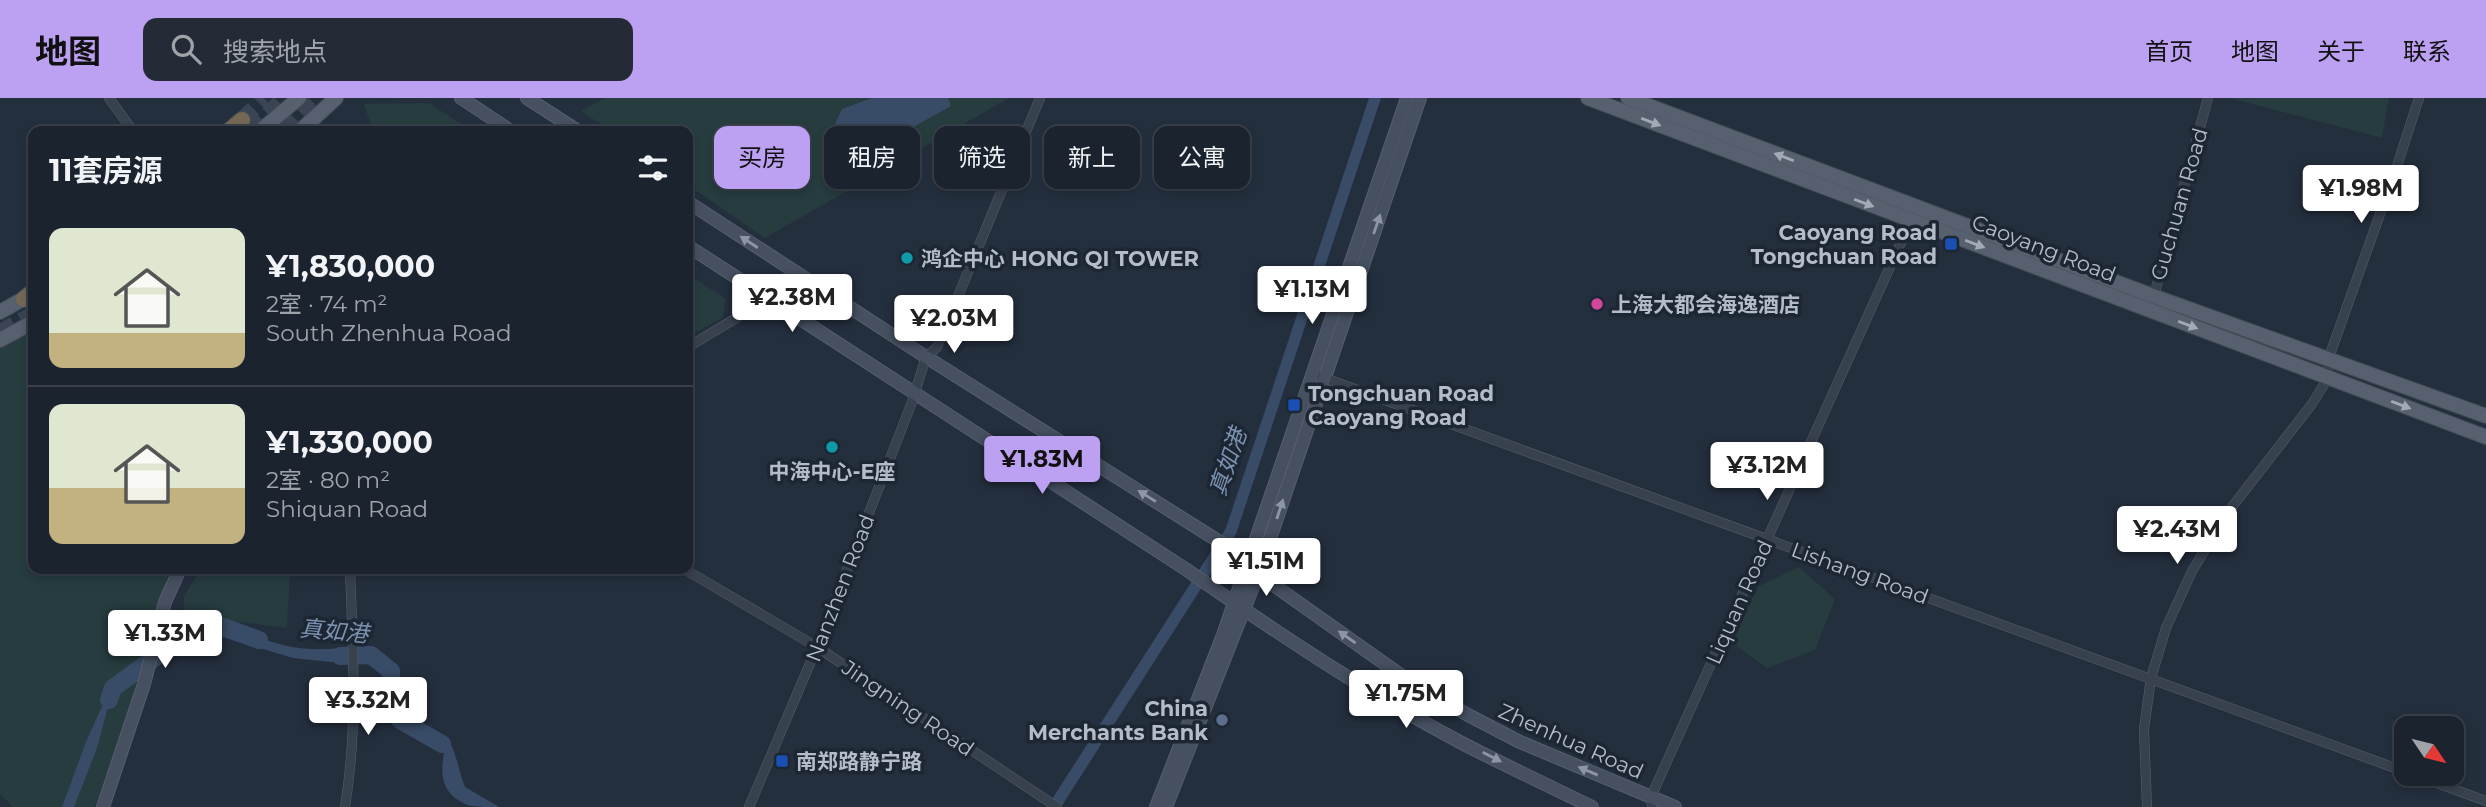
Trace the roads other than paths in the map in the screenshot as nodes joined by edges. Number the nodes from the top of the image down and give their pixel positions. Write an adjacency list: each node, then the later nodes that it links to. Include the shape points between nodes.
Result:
1 (109, 98): 14 (street)
2 (299, 98): 16 (main road)
3 (336, 98): 17 (main road)
4 (461, 98): 18 (main road)
5 (527, 98): 19 (main road)
6 (1040, 98): 30 (street, Nanzhen Road, via 937,346)
7 (1407, 98): 32 (main road)
8 (1420, 98): 32 (main road, one-way to 8)
9 (1588, 98): 21 (main road, Caoyang Road, one-way to 21)
10 (1628, 98): 21 (main road, Caoyang Road, one-way to 10)
11 (2208, 98): 25 (street, Guchuan Road)
12 (2419, 98): 31 (street)
13 (242, 120): 15 (highway)
14 (129, 126)
15 (235, 126)
16 (266, 126)
17 (305, 126)
18 (503, 126)
19 (570, 126)
20 (693, 205): 30 (main road, Zhenhua Road, one-way to 20)
21 (1914, 214): 25 (main road, Caoyang Road); 37 (street, Liquan Road)
22 (693, 249): 24 (main road)
23 (28, 296): 26 (main road)
24 (768, 299): 29 (street); 34 (main road)
25 (2151, 303): 31 (main road, Caoyang Road); 33 (main road, Caoyang Road, one-way to 33)
26 (0, 312)
27 (28, 324): 28 (main road)
28 (0, 341)
29 (693, 345)
30 (926, 357): 34 (street, Nanzhen Road); 38 (main road, Zhenhua Road, one-way to 30, via 1205,532)
31 (2328, 360): 33 (street); 35 (main road, Caoyang Road)
32 (1318, 376): 37 (street, Lishang Road); 38 (main road); 42 (main road, one-way to 32)
33 (2328, 378): 36 (main road, Caoyang Road, one-way to 36); 45 (street, via 2228,512 2192,571 2166,628)
34 (915, 394): 43 (main road); 44 (street, Nanzhen Road)
35 (2486, 416)
36 (2486, 437)
37 (1767, 539): 45 (street, Lishang Road); 49 (street, Liquan Road)
38 (1245, 564): 42 (main road, Zhenhua Road); 43 (main road)
39 (178, 574): 50 (main road, via 165,602 144,684)
40 (350, 574): 51 (street, via 355,705)
41 (693, 574): 44 (street, Jingning Road)
42 (1258, 574): 43 (main road); 49 (main road, Zhenhua Road, one-way to 42, via 1468,715 1402,676)
43 (1239, 606): 54 (main road); 55 (main road); 56 (main road, one-way to 56, via 1457,740)
44 (817, 646): 52 (street, Nanzhen Road); 53 (street, Jingning Road)
45 (2151, 678): 46 (street, Lishang Road); 58 (street, via 2144,729)
46 (2394, 768)
47 (2445, 786): 48 (street)
48 (2486, 801)
49 (1651, 802): 57 (main road, Zhenhua Road)
50 (103, 807)
51 (345, 807)
52 (749, 807)
53 (1058, 807)
54 (1156, 807)
55 (1166, 807)
56 (1592, 807)
57 (1675, 807)
58 (2147, 807)

